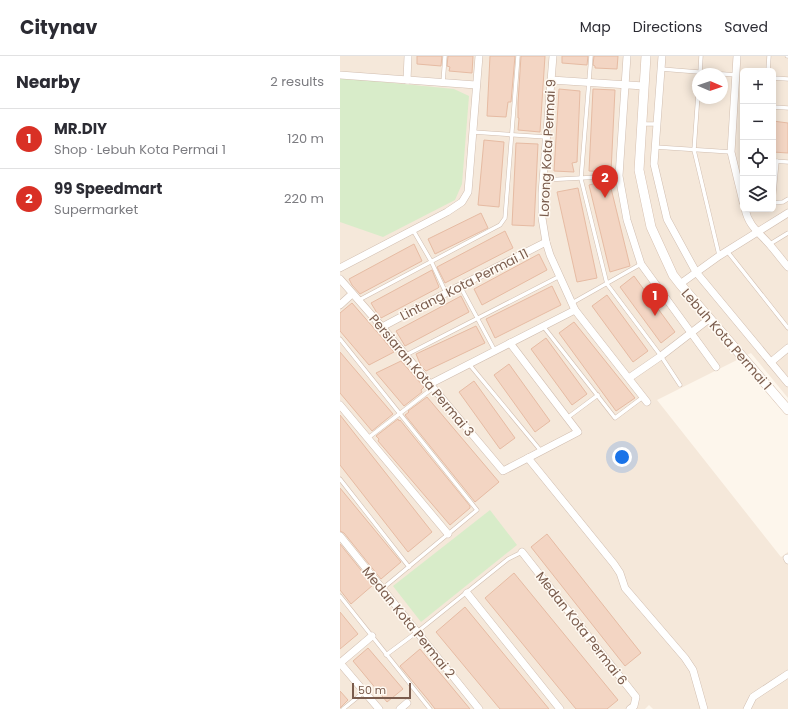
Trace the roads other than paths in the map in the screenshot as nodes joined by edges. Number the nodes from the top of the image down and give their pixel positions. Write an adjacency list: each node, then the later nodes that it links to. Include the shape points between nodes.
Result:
1 (408, 56): 22 (street)
2 (445, 56): 25 (lane)
3 (479, 56): 26 (street)
4 (518, 56): 35 (lane)
5 (553, 56): 23 (street, Lorong Kota Permai 9)
6 (591, 56): 24 (lane)
7 (627, 56): 27 (street, Lebuh Kota Permai 1)
8 (646, 56): 28 (street, Lebuh Kota Permai 1)
9 (662, 56): 15 (street, Lebuh Kota Permai 1)
10 (700, 56): 13 (lane)
11 (737, 56): 19 (street)
12 (769, 56): 14 (lane)
13 (700, 68)
14 (768, 68)
15 (661, 69): 16 (lane); 33 (street, Lebuh Kota Permai 1)
16 (692, 72)
17 (340, 75): 22 (street)
18 (728, 76): 19 (lane)
19 (738, 77): 39 (street)
20 (776, 78): 21 (lane)
21 (788, 79)
22 (407, 80): 25 (street)
23 (551, 80): 24 (street); 36 (street, Lorong Kota Permai 9)
24 (589, 82): 27 (street); 43 (lane)
25 (443, 83): 26 (street)
26 (476, 85): 34 (street)
27 (624, 85): 28 (street); 42 (street, Lebuh Kota Permai 1)
28 (644, 86): 32 (street, Lebuh Kota Permai 1)
29 (697, 104): 38 (lane)
30 (776, 107): 31 (lane)
31 (788, 108)
32 (642, 124): 33 (lane); 65 (street, Lebuh Kota Permai 1, via 638,170 651,227 673,275)
33 (657, 124): 37 (street, Lebuh Kota Permai 1)
34 (473, 132): 35 (lane); 50 (street, via 468,192 462,202)
35 (512, 134): 36 (lane); 57 (lane, via 505,218 500,225)
36 (546, 137): 44 (street, Lorong Kota Permai 9)
37 (655, 148): 38 (lane); 61 (street, Lebuh Kota Permai 1, via 654,164 667,219)
38 (694, 150): 39 (lane); 56 (lane)
39 (731, 152): 45 (street)
40 (776, 161): 41 (lane)
41 (788, 162)
42 (619, 176): 43 (lane); 58 (street, Lebuh Kota Permai 1, via 627,220)
43 (581, 178): 44 (lane); 64 (lane)
44 (543, 180): 53 (street, Lorong Kota Permai 9, via 542,218)
45 (740, 190)
46 (788, 199): 47 (lane)
47 (776, 203)
48 (746, 212): 51 (street, via 750,225)
49 (788, 213): 51 (street)
50 (413, 230): 57 (lane); 60 (street)
51 (757, 232): 54 (street); 55 (street)
52 (788, 233): 54 (lane)
53 (546, 242): 62 (street, Lorong Kota Permai 9); 66 (street, Lintang Kota Permai 11)
54 (770, 244): 59 (street)
55 (727, 251): 56 (street); 76 (lane)
56 (719, 256): 61 (street)
57 (431, 261): 67 (lane); 69 (lane)
58 (641, 264): 64 (lane); 77 (street, Lebuh Kota Permai 1)
59 (788, 267)
60 (340, 268)
61 (696, 272): 65 (street); 84 (street, Lebuh Kota Permai 1)
62 (560, 276): 71 (street, Lorong Kota Permai 9); 72 (lane)
63 (340, 279): 68 (street, Persiaran Kota Permai 3)
64 (606, 284): 71 (lane); 83 (lane)
65 (680, 284): 73 (street, Lebuh Kota Permai 1)
66 (460, 286): 67 (street, Lintang Kota Permai 11); 72 (lane)
67 (446, 293): 75 (street, Lintang Kota Permai 11)
68 (352, 294): 69 (street, Persiaran Kota Permai 3); 70 (street)
69 (358, 300): 75 (street, Persiaran Kota Permai 3)
70 (340, 305)
71 (574, 307): 74 (street); 87 (street, Lorong Kota Permai 9)
72 (478, 318): 81 (lane); 82 (lane)
73 (710, 319): 77 (street); 94 (street, Lebuh Kota Permai 1)
74 (543, 326): 79 (street); 91 (lane)
75 (382, 327): 82 (street, Persiaran Kota Permai 3)
76 (788, 328)
77 (691, 332): 83 (street); 86 (street, Lebuh Kota Permai 1)
78 (340, 339): 95 (lane)
79 (510, 343): 81 (street); 96 (street)
80 (788, 348): 84 (street)
81 (495, 351): 85 (street)
82 (406, 355): 89 (street, Persiaran Kota Permai 3)
83 (661, 356): 87 (street); 90 (lane)
84 (771, 362): 88 (street, Lebuh Kota Permai 1)
85 (469, 364): 89 (street); 98 (lane)
86 (716, 367)
87 (629, 378): 92 (street, Lorong Kota Permai 9)
88 (788, 383)
89 (432, 386): 95 (lane); 99 (street, Persiaran Kota Permai 3, via 503,470)
90 (680, 386)
91 (598, 395): 92 (lane, via 615,418); 96 (lane)
92 (645, 399)
93 (340, 405): 97 (street)
94 (788, 410)
95 (400, 414): 97 (lane); 101 (lane, via 478,510)
96 (567, 418): 98 (street, via 578,432)
97 (368, 438): 101 (street)
98 (541, 451): 99 (street)
99 (528, 458): 122 (street, via 614,564 625,588 689,664 695,674)
100 (340, 479): 104 (lane)
101 (448, 534): 104 (lane)
102 (340, 536): 105 (street, Medan Kota Permai 2)
103 (522, 552): 106 (lane, via 508,559); 115 (street, Medan Kota Permai 6, via 636,697)
104 (409, 567): 105 (lane)
105 (382, 589): 108 (street, Medan Kota Permai 2)
106 (467, 593): 108 (lane); 121 (street)
107 (340, 596): 109 (lane)
108 (417, 632): 110 (lane); 120 (street, Medan Kota Permai 2)
109 (372, 636): 110 (lane); 111 (street)
110 (386, 655): 119 (lane)
111 (340, 663): 113 (street)
112 (788, 674): 123 (street, via 753,697)
113 (364, 692): 116 (lane); 117 (street)
114 (407, 703): 118 (street)
115 (632, 707)
116 (343, 709)
117 (379, 709)
118 (400, 709)
119 (430, 709)
120 (479, 709)
121 (560, 709)
122 (704, 709)
123 (747, 709)

